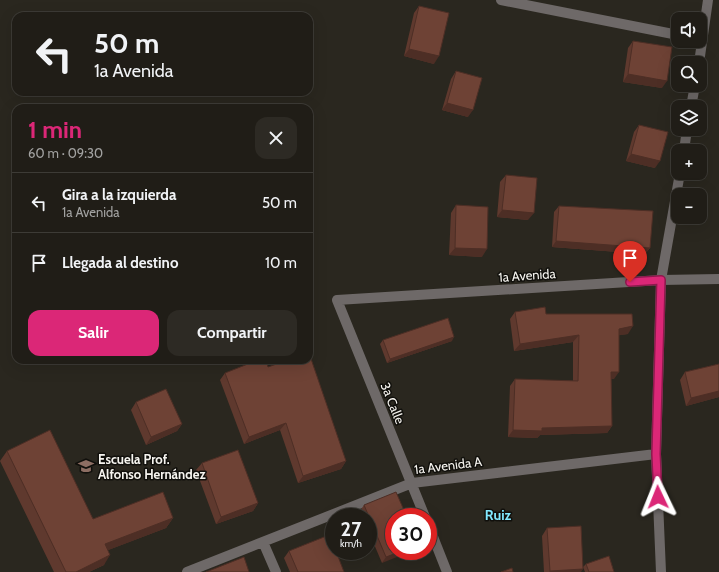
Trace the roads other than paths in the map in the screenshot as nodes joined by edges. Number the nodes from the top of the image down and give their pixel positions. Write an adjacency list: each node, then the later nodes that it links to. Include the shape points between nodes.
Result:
1 (501, 0): 4 (street)
2 (708, 0): 3 (street)
3 (706, 12)
4 (671, 34)
5 (679, 180): 7 (street)
6 (719, 279): 7 (street, 1a Avenida)
7 (661, 280): 8 (street, 1a Avenida); 9 (street)
8 (336, 300): 10 (street, 3a Calle)
9 (656, 454): 10 (street, 1a Avenida A); 14 (street)
10 (412, 482): 11 (street, 3a Calle); 12 (street, 1a Avenida A)
11 (422, 508)
12 (263, 542): 15 (street, 1a Avenida A); 16 (street)
13 (437, 547): 17 (street)
14 (659, 571)
15 (188, 572)
16 (276, 572)
17 (447, 572)

